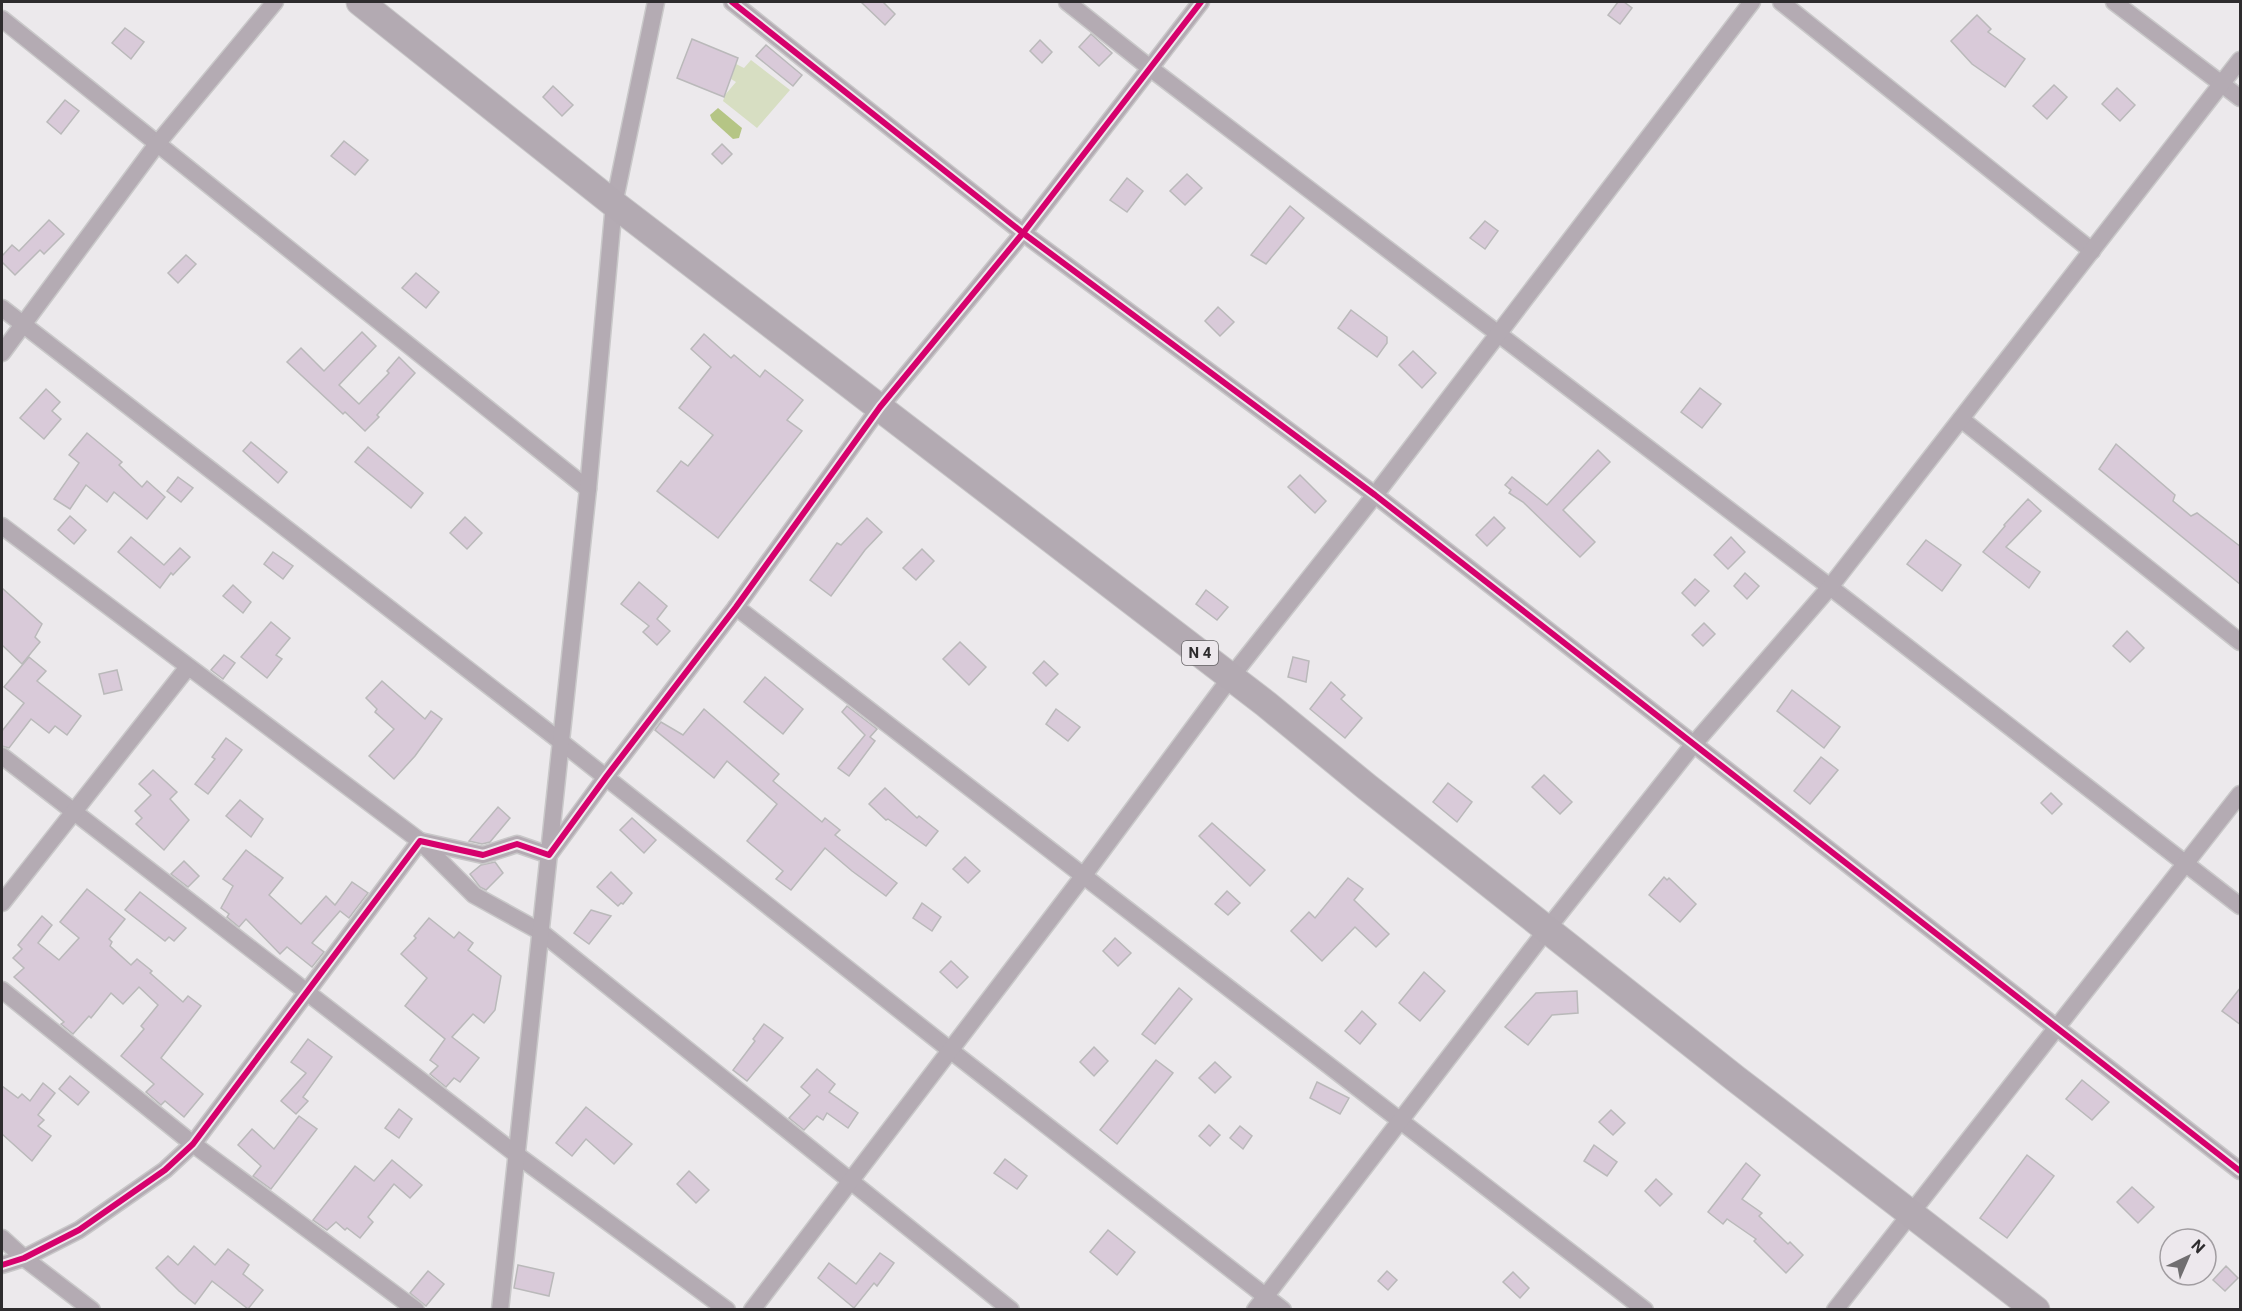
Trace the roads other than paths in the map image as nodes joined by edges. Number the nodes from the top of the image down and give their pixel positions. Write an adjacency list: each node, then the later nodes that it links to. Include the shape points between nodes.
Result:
1 (275, 2): 15 (street)
2 (360, 2): 16 (highway, N 4)
3 (656, 2): 16 (street)
4 (732, 2): 17 (street)
5 (1067, 2): 12 (street)
6 (1201, 2): 12 (street)
7 (1752, 2): 21 (street)
8 (1781, 2): 18 (street)
9 (2114, 2): 13 (street)
10 (2, 19): 15 (street)
11 (2241, 60): 13 (street)
12 (1150, 68): 17 (street); 21 (street)
13 (2222, 84): 14 (street); 18 (street)
14 (2241, 98)
15 (157, 144): 20 (street); 25 (street)
16 (614, 204): 23 (highway, N 4); 25 (street)
17 (1023, 233): 23 (street); 26 (street)
18 (2092, 251): 24 (street)
19 (2, 308): 20 (street)
20 (23, 326): 22 (street); 33 (street)
21 (1498, 334): 26 (street); 28 (street)
22 (2, 353)
23 (880, 407): 29 (street); 32 (highway, N 4)
24 (1961, 419): 28 (street); 30 (street)
25 (588, 489): 33 (street)
26 (1375, 495): 32 (street); 34 (street)
27 (2, 526): 31 (street)
28 (1830, 588): 34 (street); 41 (street)
29 (736, 608): 36 (street); 42 (street)
30 (2241, 642)
31 (188, 666): 38 (street); 39 (street)
32 (1231, 677): 42 (street); 45 (highway, N 4)
33 (560, 741): 36 (street); 40 (street)
34 (1693, 745): 45 (street); 49 (street)
35 (2, 756): 38 (street)
36 (606, 777): 40 (street); 50 (street)
37 (2241, 794): 41 (street)
38 (74, 812): 43 (street); 48 (street)
39 (420, 841): 40 (street, via 483,855 517,844); 46 (street, via 474,895); 48 (street)
40 (549, 855): 46 (street)
41 (2186, 864): 44 (street); 49 (street)
42 (1084, 875): 50 (street); 51 (street)
43 (2, 903)
44 (2241, 906)
45 (1548, 928): 51 (street); 56 (highway, N 4)
46 (541, 932): 53 (street); 55 (street)
47 (2, 990): 52 (street)
48 (306, 992): 52 (street); 53 (street)
49 (2057, 1028): 54 (street); 56 (street)
50 (950, 1050): 55 (street); 60 (street)
51 (1399, 1120): 60 (street); 69 (street)
52 (193, 1144): 58 (street, via 165,1170 79,1230); 62 (street)
53 (517, 1155): 63 (street); 64 (street)
54 (2241, 1171)
55 (850, 1180): 65 (street); 66 (street)
56 (1910, 1214): 70 (street); 71 (highway, N 4)
57 (2, 1238): 58 (street)
58 (24, 1258): 59 (street); 61 (street)
59 (2, 1265)
60 (1264, 1295): 67 (street); 68 (street)
61 (92, 1310)
62 (416, 1310)
63 (500, 1310)
64 (727, 1310)
65 (752, 1310)
66 (1011, 1310)
67 (1255, 1310)
68 (1283, 1310)
69 (1645, 1310)
70 (1835, 1310)
71 (2036, 1310)

